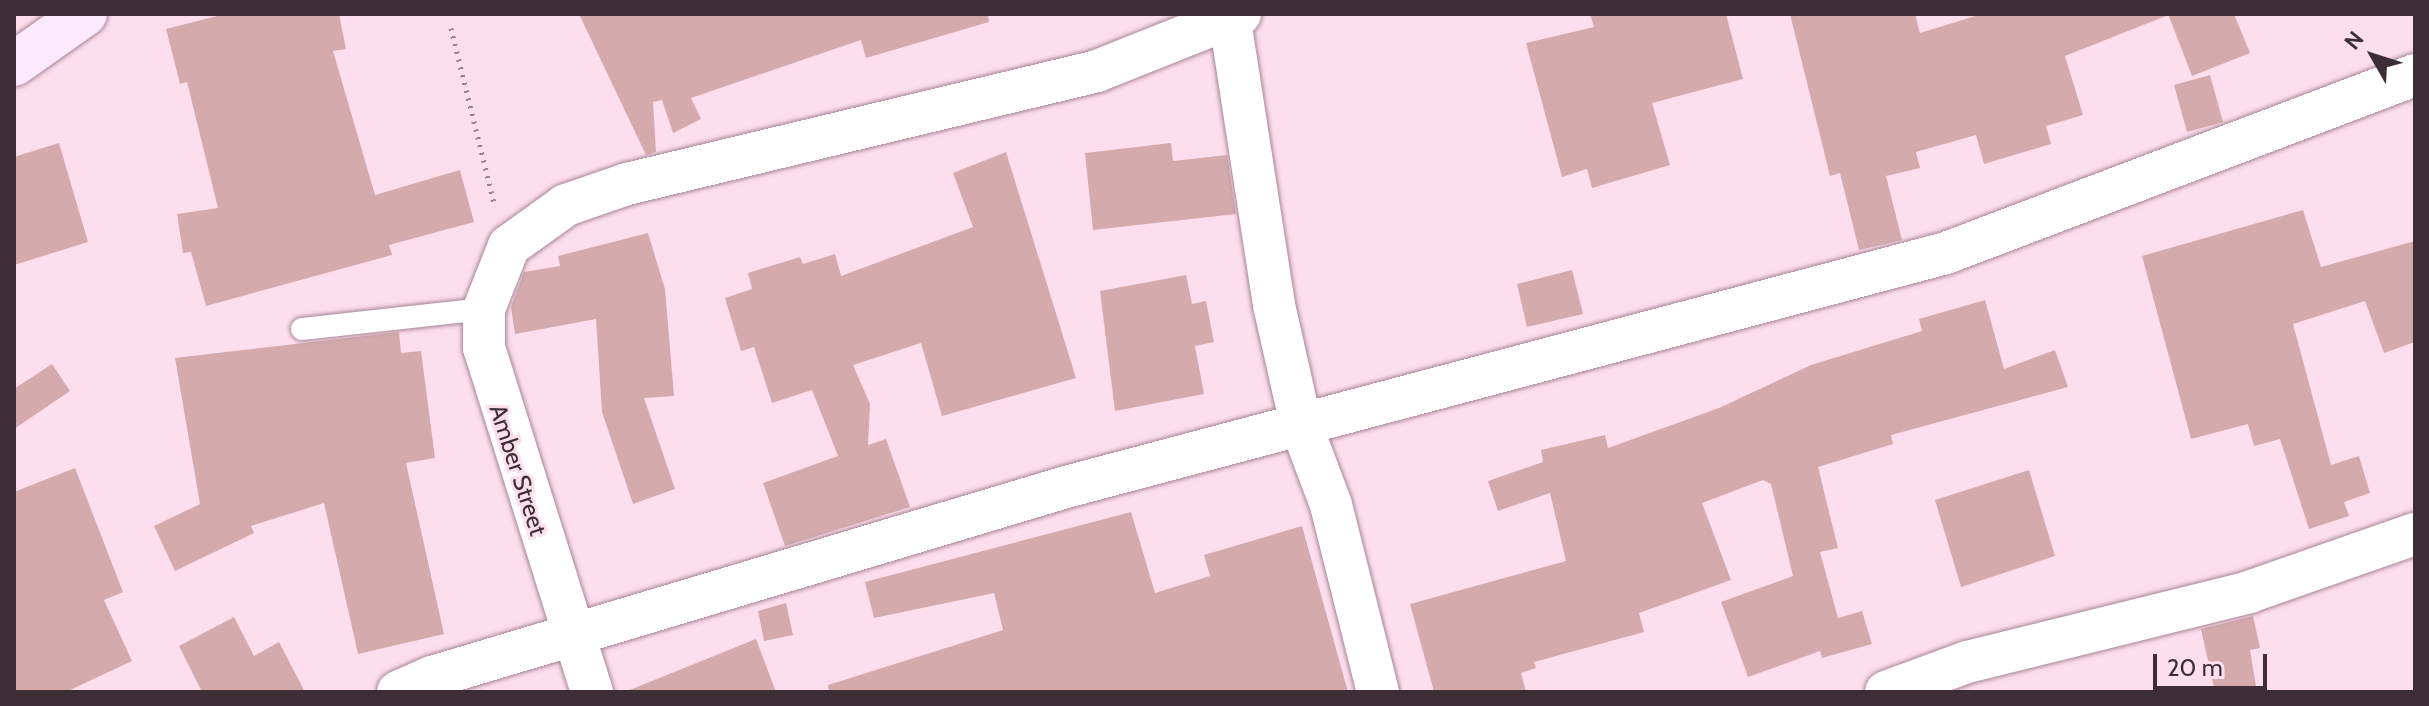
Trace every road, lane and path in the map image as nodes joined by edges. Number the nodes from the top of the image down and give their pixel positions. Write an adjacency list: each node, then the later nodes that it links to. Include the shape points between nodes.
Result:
1 (85, 14): 4 (street)
2 (1233, 16): 6 (street, via 1097,71 627,184 566,205); 9 (street, via 1274,305)
3 (451, 28): 6 (path)
4 (14, 64)
5 (2415, 75): 9 (street, via 1946,253)
6 (509, 246): 7 (street, Amber Street)
7 (484, 309): 8 (lane); 11 (street, Amber Street, via 493,393)
8 (302, 329)
9 (1301, 425): 11 (street, via 1066,487); 14 (street, via 1331,505)
10 (2415, 534): 15 (street, via 2249,592 1967,662)
11 (571, 634): 12 (street); 13 (street, Amber Street)
12 (398, 692)
13 (592, 692)
14 (1378, 692)
15 (1886, 692)

